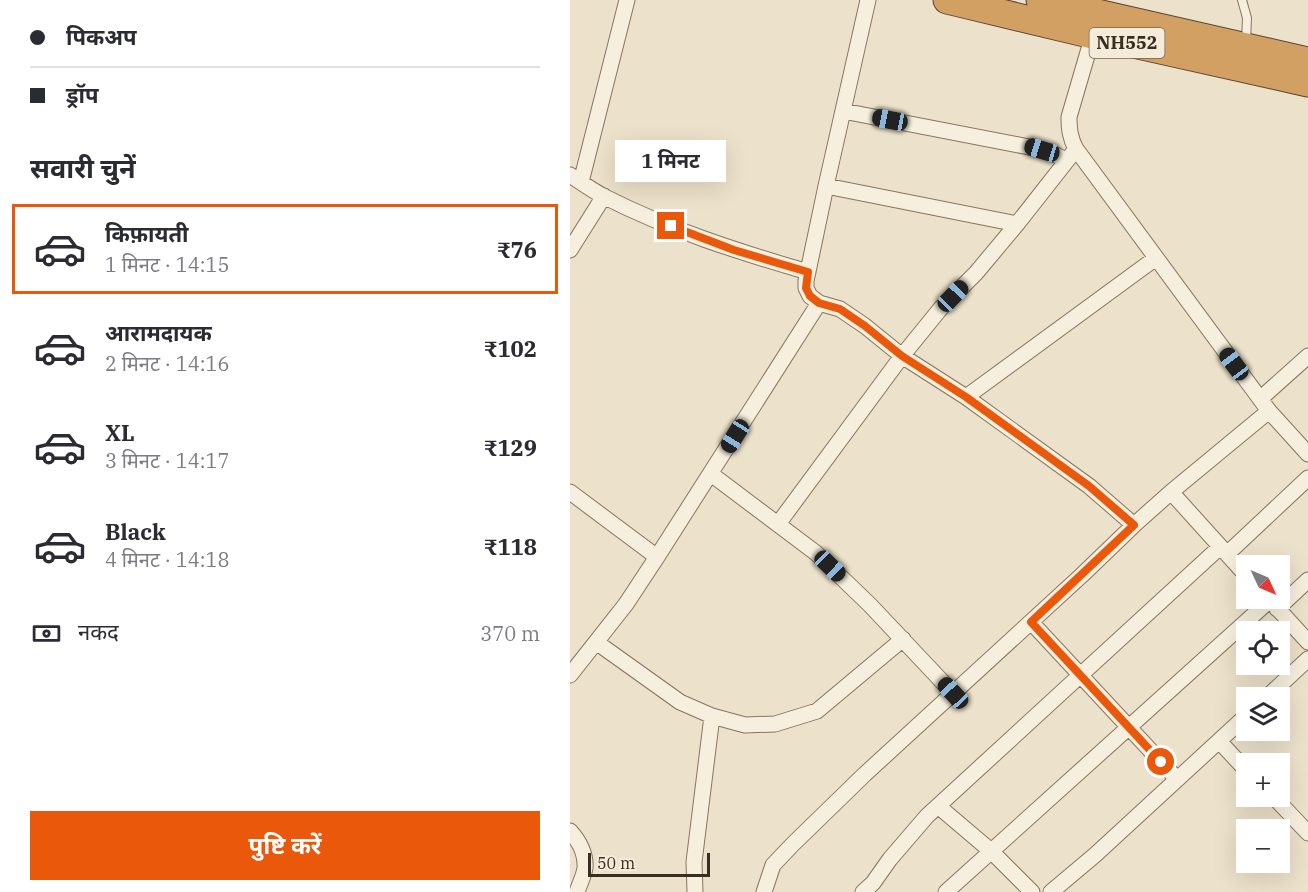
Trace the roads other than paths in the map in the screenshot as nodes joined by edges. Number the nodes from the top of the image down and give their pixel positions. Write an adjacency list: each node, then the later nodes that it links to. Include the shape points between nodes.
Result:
1 (627, 0): 12 (street)
2 (868, 0): 10 (street)
3 (947, 0): 6 (highway, NH552)
4 (1040, 0): 7 (highway, NH552)
5 (1242, 0): 7 (lane, via 1247,18)
6 (1093, 35): 9 (highway, NH552); 11 (street, via 1069,117)
7 (1245, 46): 8 (highway, NH552)
8 (1308, 61)
9 (1308, 83)
10 (843, 111): 11 (street, via 1054,154); 13 (street)
11 (1071, 154): 15 (street); 17 (street)
12 (576, 179): 14 (street)
13 (826, 186): 15 (street); 18 (street)
14 (604, 196): 16 (street); 18 (street, via 734,250)
15 (1017, 224): 20 (street)
16 (570, 250)
17 (1156, 258): 22 (street); 23 (street)
18 (808, 272): 19 (street, via 806,288)
19 (819, 303): 20 (street, via 840,309); 25 (street)
20 (902, 356): 22 (street); 29 (street)
21 (1308, 356): 23 (street)
22 (966, 397): 30 (street, via 1089,486)
23 (1264, 405): 24 (street); 28 (street)
24 (1308, 454)
25 (711, 474): 29 (street); 32 (street)
26 (1308, 478): 31 (street)
27 (570, 492): 32 (street)
28 (1171, 492): 30 (street); 31 (street)
29 (778, 524): 39 (street, via 816,553)
30 (1134, 525): 38 (street)
31 (1223, 550): 33 (street); 44 (street)
32 (657, 557): 40 (street)
33 (1236, 564)
34 (1308, 580): 35 (street)
35 (1290, 592)
36 (1265, 609): 49 (street)
37 (1278, 609): 41 (street)
38 (1031, 622): 44 (street); 46 (street)
39 (903, 639): 46 (street); 47 (street, via 817,711 775,724 745,725)
40 (596, 642): 43 (street); 47 (street, via 680,702)
41 (1308, 642)
42 (1308, 659): 45 (street)
43 (572, 668)
44 (1081, 675): 49 (street); 53 (street)
45 (1278, 687)
46 (953, 693): 60 (street, via 793,844 773,866)
47 (712, 716): 59 (street, via 694,862)
48 (1236, 725): 50 (street)
49 (1128, 728): 52 (street); 57 (street)
50 (1219, 741): 51 (street); 52 (street)
51 (1236, 759)
52 (1178, 779): 64 (street)
53 (938, 806): 57 (street); 61 (street)
54 (1283, 807): 56 (street)
55 (570, 831): 58 (street, via 583,852 585,869)
56 (1308, 833)
57 (991, 851): 62 (street); 63 (street)
58 (577, 892)
59 (695, 892)
60 (764, 892)
61 (863, 892)
62 (946, 892)
63 (1032, 892)
64 (1051, 892)

